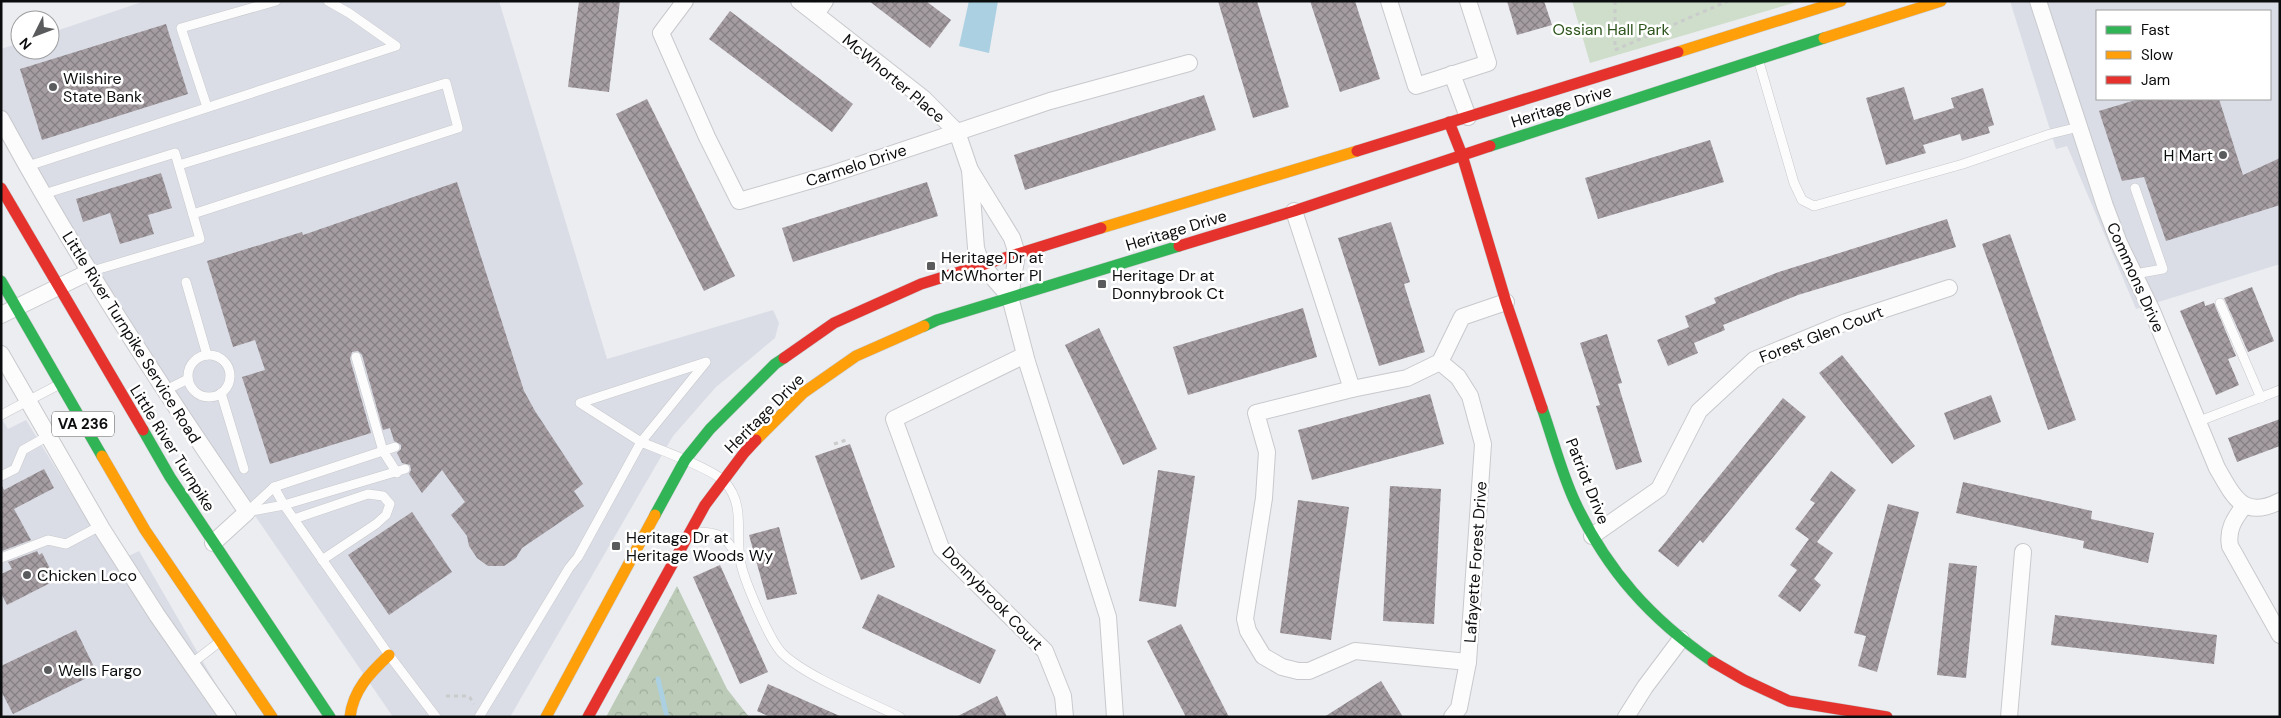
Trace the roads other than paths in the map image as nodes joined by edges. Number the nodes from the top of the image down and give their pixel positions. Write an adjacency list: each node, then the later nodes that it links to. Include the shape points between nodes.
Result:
1 (276, 1): 14 (lane, via 182,28)
2 (328, 1): 14 (lane, via 396,46)
3 (685, 1): 19 (street, Carmelo Drive, via 661,33 739,201)
4 (799, 1): 10 (street, McWhorter Place)
5 (1388, 1): 13 (street, via 1416,86)
6 (1468, 1): 13 (street, via 1488,62)
7 (1840, 1): 15 (street, Heritage Drive)
8 (1941, 1): 11 (street, Heritage Drive)
9 (2038, 1): 18 (street, Commons Drive)
10 (820, 8): 19 (street, McWhorter Place)
11 (1758, 59): 18 (lane, via 1794,183 1802,200 1814,206); 20 (street, Heritage Drive)
12 (1190, 63): 19 (street, Carmelo Drive, via 1050,101)
13 (1452, 74): 15 (street)
14 (206, 107): 22 (lane)
15 (1468, 116): 17 (street, Heritage Drive)
16 (1, 119): 22 (street, Little River Turnpike Service Road)
17 (1449, 122): 20 (street, Patriot Drive); 29 (street, Heritage Drive)
18 (2079, 127): 32 (street, Commons Drive, via 2104,206)
19 (957, 132): 23 (street, McWhorter Place)
20 (1462, 155): 27 (street, Heritage Drive); 38 (street, Patriot Drive)
21 (179, 164): 26 (lane, via 175,153); 28 (lane); 28 (lane, via 446,83 458,128)
22 (28, 166): 26 (street, Little River Turnpike Service Road)
23 (970, 170): 29 (street, McWhorter Place, via 1012,238); 30 (street, McWhorter Place, via 976,248)
24 (1, 188): 35 (street, Little River Turnpike / VA 236)
25 (2135, 188): 32 (lane, via 2163,269)
26 (44, 194): 31 (street, Little River Turnpike Service Road)
27 (1294, 211): 37 (street, Heritage Drive); 48 (street)
28 (193, 214): 31 (lane, via 200,239)
29 (1017, 254): 30 (street, Heritage Drive); 37 (street)
30 (981, 264): 37 (street, McWhorter Place); 60 (street, Heritage Drive, via 921,284 834,323 775,364 710,429)
31 (89, 272): 35 (street); 50 (street, Little River Turnpike Service Road)
32 (2135, 274): 55 (street, Commons Drive)
33 (1, 281): 40 (street, VA 236)
34 (186, 282): 41 (lane)
35 (58, 287): 40 (street); 73 (street, Little River Turnpike / VA 236)
36 (1949, 288): 72 (street, Forest Glen Court, via 1846,322 1754,360 1699,411 1659,489)
37 (1010, 297): 42 (street); 63 (street, Heritage Drive, via 937,320 856,356 803,392 744,452)
38 (1506, 302): 45 (street, via 1462,317); 72 (street, Patriot Drive, via 1574,500)
39 (2220, 303): 52 (lane)
40 (9, 311): 47 (street, VA 236)
41 (207, 355): 46 (lane, via 195,360); 51 (lane, via 220,359 228,369 228,382)
42 (1025, 355): 94 (street, Donnybrook Court, via 894,419 942,548 1046,651 1063,696); 95 (street, via 1108,617)
43 (356, 357): 59 (lane)
44 (2, 358): 53 (street)
45 (1440, 362): 48 (street, Lafayette Forest Drive, via 1407,378); 82 (street, Lafayette Forest Drive, via 1458,377 1470,396 1483,444)
46 (188, 379): 50 (lane); 51 (lane, via 190,386 200,395)
47 (60, 384): 53 (lane); 80 (street, VA 236, via 145,530)
48 (1352, 389): 82 (street, Lafayette Forest Drive, via 1256,413 1267,452 1264,498 1244,619 1248,632 1264,656 1282,667 1298,671 1309,671 1355,650)
49 (2280, 390): 52 (lane)
50 (164, 391): 68 (street, Little River Turnpike Service Road)
51 (221, 393): 61 (lane)
52 (2261, 398): 55 (lane)
53 (28, 402): 54 (lane); 56 (street)
54 (1, 416)
55 (2197, 422): 67 (street, Commons Drive, via 2217,468)
56 (48, 436): 62 (lane, via 23,450 15,470); 70 (street)
57 (641, 442): 57 (lane, via 676,398 706,362 580,403); 60 (lane); 86 (lane, via 578,557)
58 (395, 448): 59 (lane)
59 (383, 452): 64 (lane); 66 (lane, via 401,471)
60 (685, 460): 63 (lane); 91 (street, Heritage Drive)
61 (244, 469)
62 (1, 476)
63 (722, 480): 71 (street, Heritage Drive); 77 (lane, via 738,504)
64 (274, 487): 66 (lane); 68 (lane)
65 (2280, 501): 67 (street, via 2261,508)
66 (284, 505): 68 (lane); 69 (lane)
67 (2244, 506): 78 (street, via 2230,527 2230,546)
68 (247, 512): 73 (street)
69 (294, 519): 76 (lane); 76 (lane, via 368,494 384,496 390,504 386,515 376,524)
70 (100, 526): 75 (lane, via 66,544 48,540); 83 (street)
71 (690, 532): 77 (lane, via 724,536); 92 (street, Heritage Drive)
72 (1592, 536): 79 (street, Patriot Drive, via 1631,592)
73 (213, 543): 88 (street, Little River Turnpike / VA 236)
74 (2023, 552): 100 (street)
75 (1, 558)
76 (322, 560): 81 (lane)
77 (740, 564): 93 (lane, via 759,613 782,653 811,673)
78 (2280, 634)
79 (1682, 639): 84 (street, Patriot Drive, via 1714,663); 97 (street)
80 (220, 642): 83 (lane); 85 (street, VA 236)
81 (389, 655): 89 (street, via 356,691); 90 (lane)
82 (1468, 662): 96 (street, via 1458,708)
83 (191, 664): 87 (street)
84 (1789, 701): 98 (street); 99 (street, Patriot Drive)
85 (265, 714)
86 (481, 714)
87 (228, 717)
88 (330, 717)
89 (350, 717)
90 (436, 717)
91 (546, 717)
92 (588, 717)
93 (900, 717)
94 (1065, 717)
95 (1115, 717)
96 (1452, 717)
97 (1626, 717)
98 (1783, 717)
99 (1887, 717)
100 (2009, 717)

